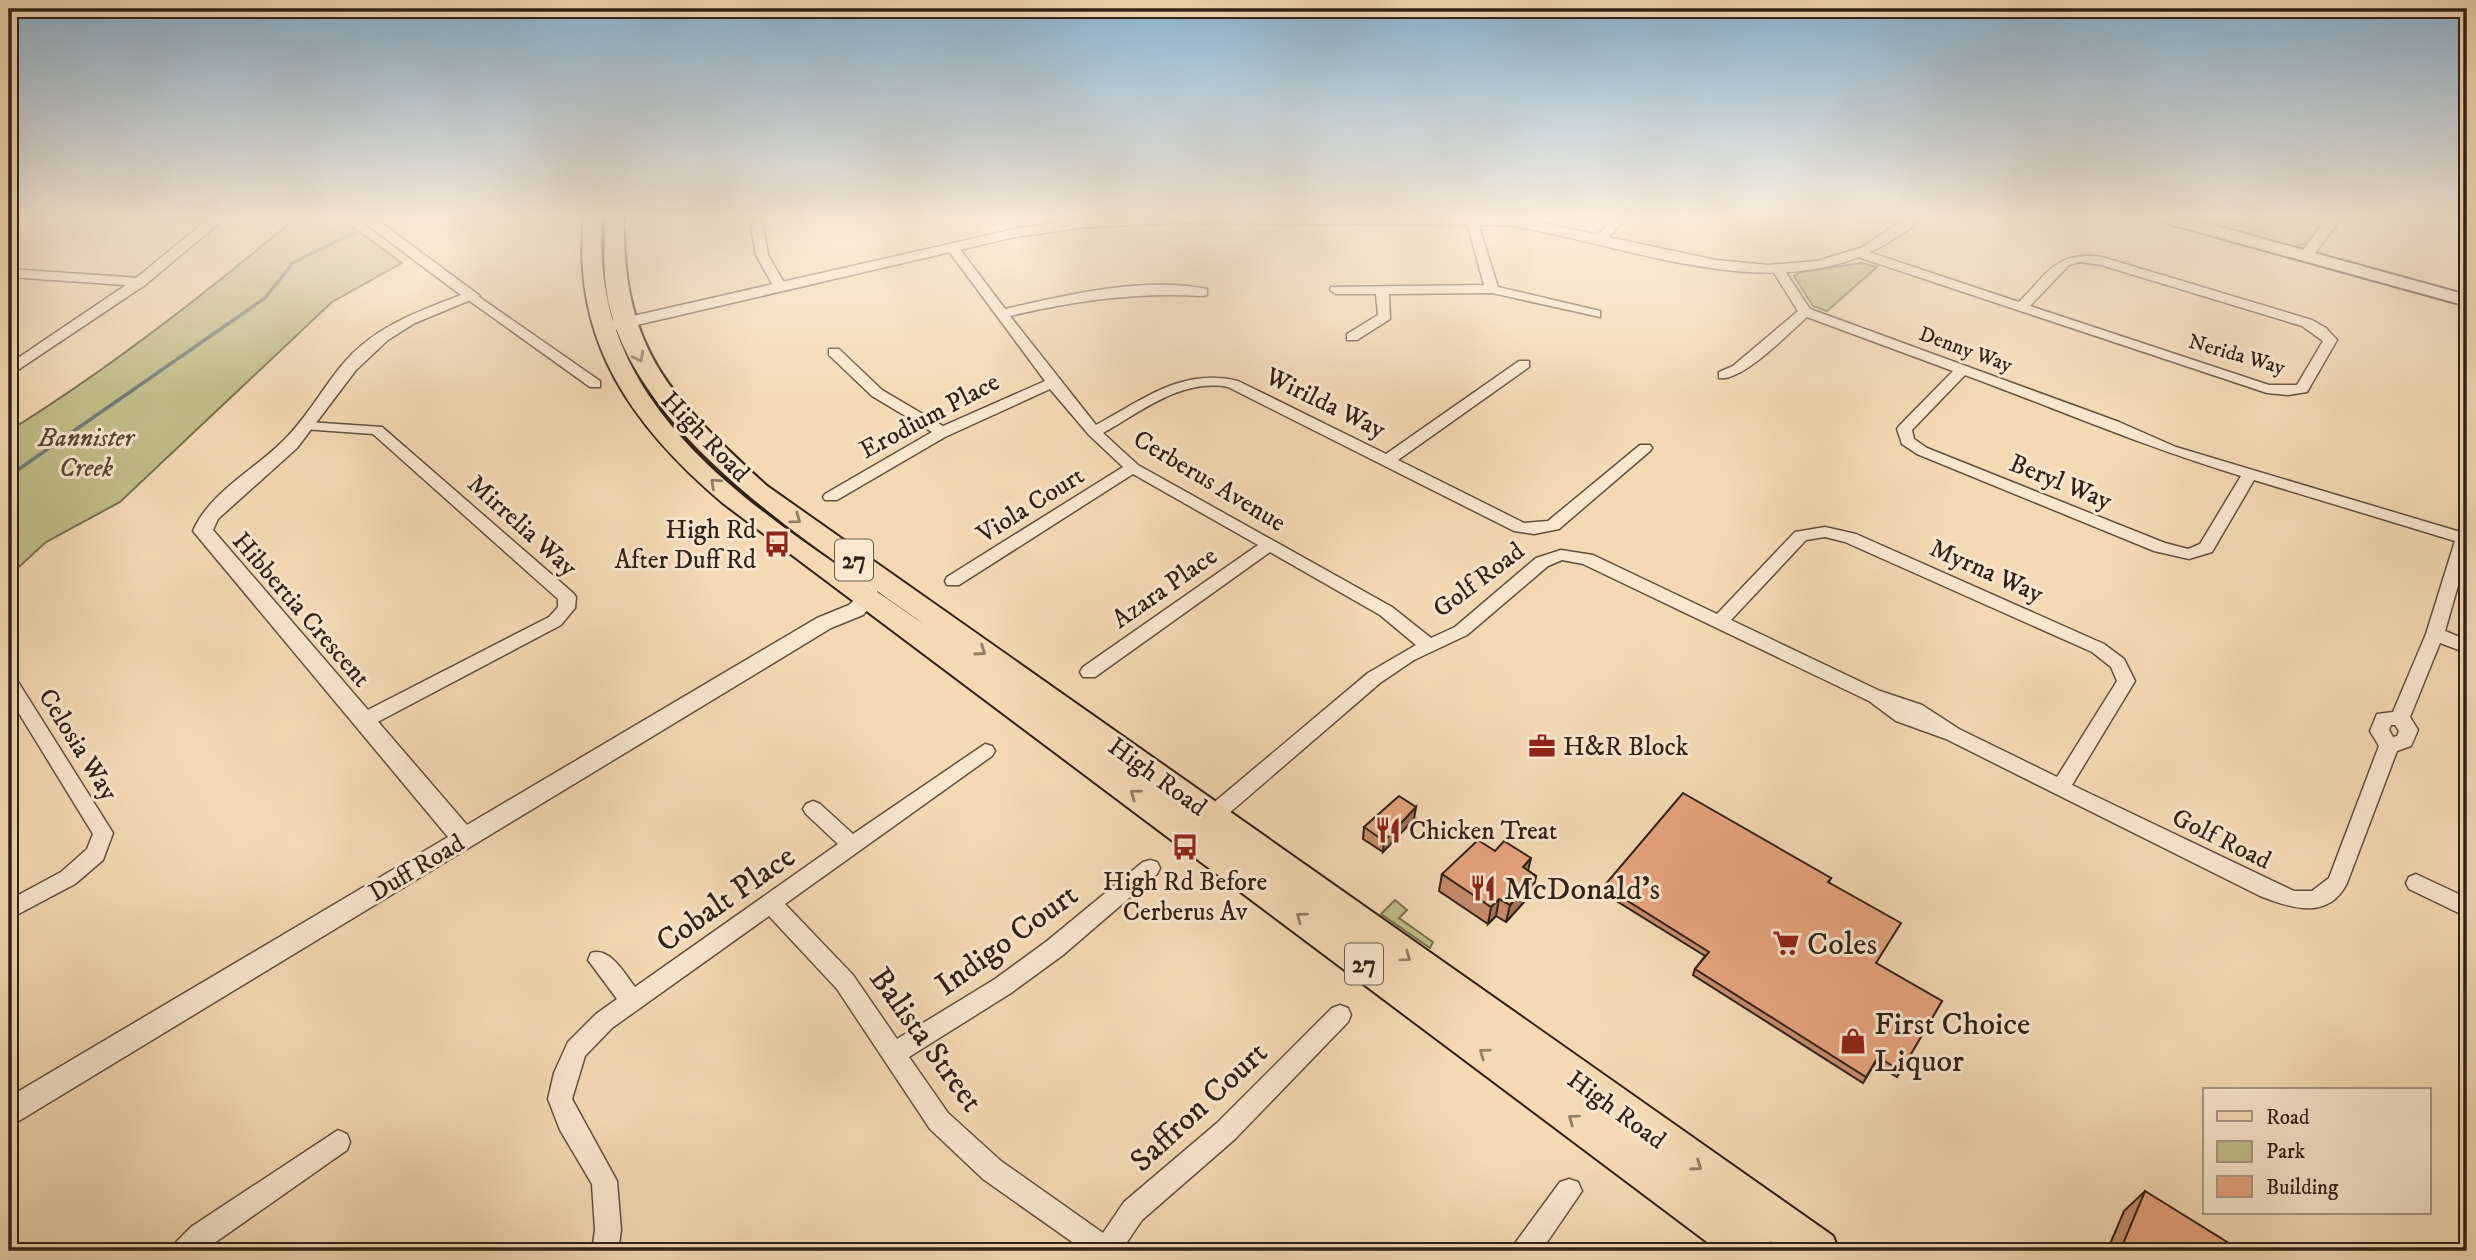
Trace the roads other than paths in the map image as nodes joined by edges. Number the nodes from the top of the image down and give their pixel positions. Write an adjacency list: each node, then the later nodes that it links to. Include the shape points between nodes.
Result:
1 (85, 278): 15 (street)
2 (145, 278): 15 (street)
3 (447, 278): 21 (street)
4 (591, 278): 27 (main road, High Road / 27, via 591,287)
5 (615, 278): 27 (main road, High Road / 27)
6 (775, 278): 16 (street)
7 (816, 278): 16 (street)
8 (976, 278): 25 (street, Cerberus Avenue)
9 (1489, 278): 17 (street)
10 (1783, 278): 24 (street)
11 (1933, 278): 23 (street, Nerida Way)
12 (2050, 278): 23 (street, Nerida Way)
13 (2158, 278): 23 (street, Nerida Way, via 2307,323 2330,341 2302,389 2266,389)
14 (2380, 278): 22 (main road)
15 (140, 282): 32 (street)
16 (780, 286): 27 (street)
17 (1492, 289): 20 (street); 26 (street)
18 (1336, 290): 20 (street)
19 (1202, 292): 25 (street, via 1124,289)
20 (1382, 292): 28 (street, via 1385,316)
21 (472, 296): 35 (street); 36 (street, Hibbertia Crescent, via 392,329 350,366)
22 (2467, 303)
23 (2021, 307)
24 (1805, 312): 31 (street, Denny Way); 33 (street, via 1738,369)
25 (1004, 313): 34 (street, Cerberus Avenue)
26 (1595, 314)
27 (614, 325): 46 (main road, High Road / 27, one-way to 46, via 680,416 710,449 758,491); 48 (main road, High Road / 27, one-way to 27, via 736,501 654,422 624,376)
28 (1352, 337)
29 (834, 352): 37 (street, via 877,393)
30 (1524, 364): 40 (street)
31 (1962, 370): 42 (street, Denny Way, via 2114,425 2150,443); 42 (street, Beryl Way, via 1905,429 1907,441 2160,547 2189,554 2206,548)
32 (9, 371)
33 (1724, 375)
34 (1053, 383): 37 (street, Erodium Place); 38 (street, Cerberus Avenue)
35 (594, 384)
36 (308, 426): 56 (street, Hibbertia Crescent, via 209,516 203,531); 56 (street, Mirrelia Way, via 377,430 390,438 567,597 566,608 555,621)
37 (940, 431): 43 (street, Erodium Place)
38 (1094, 432): 40 (street, Wirilda Way, via 1177,386 1218,380); 41 (street, Cerberus Avenue)
39 (1645, 448): 40 (street, Wirilda Way, via 1553,525 1534,529 1520,527)
40 (1388, 460)
41 (1132, 468): 45 (street, Cerberus Avenue); 47 (street, Viola Court)
42 (2251, 473): 44 (street, Denny Way)
43 (831, 497)
44 (2466, 539): 51 (street, Golf Road)
45 (1269, 544): 52 (street, Cerberus Avenue, via 1386,611); 54 (street, Azara Place)
46 (857, 562): 48 (street, via 867,576); 49 (main road, High Road / 27)
47 (953, 581)
48 (868, 597): 49 (street); 60 (main road, High Road / 27, one-way to 48); 61 (street, Duff Road, via 846,603 824,623)
49 (917, 605): 60 (main road, High Road / 27, one-way to 60)
50 (1721, 620): 52 (street, Golf Road, via 1587,559 1561,555 1542,562 1461,631); 58 (street, Golf Road, via 1875,696 1915,724 1952,734); 58 (street, Myrna Way, via 1801,536 1825,532 1850,538 2098,648 2119,663 2126,681)
51 (2435, 634): 53 (street); 58 (street, Golf Road, via 2400,718 2409,730 2404,741 2389,746 2337,883 2316,900 2293,900 2267,890)
52 (1429, 646): 60 (street, Golf Road, via 1374,678)
53 (2467, 647)
54 (1089, 672)
55 (9, 682): 67 (street, Celosia Way, via 103,833 96,854 68,878)
56 (363, 721): 61 (street, Hibbertia Crescent)
57 (985, 751): 62 (street, Cobalt Place)
58 (2060, 788)
59 (813, 809): 62 (street)
60 (1201, 825): 79 (main road, High Road / 27, one-way to 60); 80 (main road, High Road / 27, one-way to 80, via 1532,1048)
61 (464, 838): 72 (street, Duff Road)
62 (852, 845): 65 (street, Cobalt Place)
63 (1150, 868): 71 (street, Indigo Court, via 1003,986)
64 (2416, 883): 66 (street)
65 (771, 904): 69 (street, Cobalt Place); 71 (street, Balista Street, via 845,982)
66 (2467, 908)
67 (9, 910)
68 (599, 960): 69 (street)
69 (633, 1001): 76 (street, Cobalt Place, via 576,1049 560,1099 604,1181)
70 (1340, 1015): 77 (street, Saffron Court, via 1226,1131 1133,1211)
71 (894, 1054): 77 (street, Balista Street, via 939,1121 974,1154)
72 (9, 1113)
73 (338, 1142): 75 (street, via 200,1236)
74 (1569, 1191): 78 (street)
75 (185, 1251)
76 (605, 1251)
77 (1106, 1251)
78 (1525, 1251)
79 (1753, 1251)
80 (1818, 1251)

